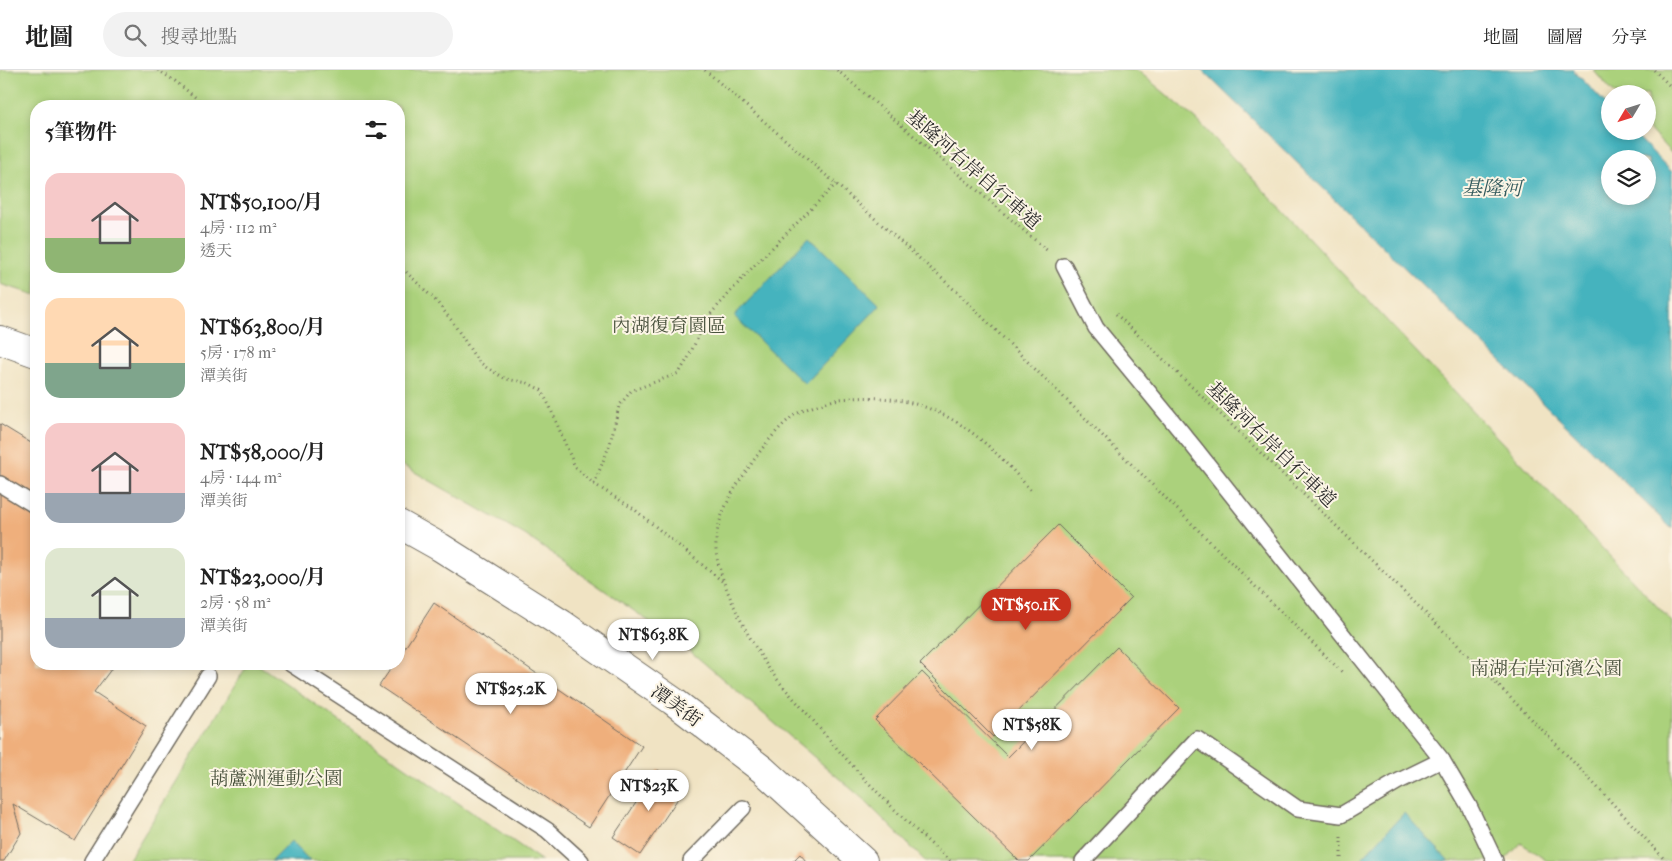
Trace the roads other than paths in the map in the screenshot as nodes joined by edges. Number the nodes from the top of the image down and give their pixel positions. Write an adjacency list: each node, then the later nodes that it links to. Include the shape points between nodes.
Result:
1 (1064, 266): 9 (lane, via 1096,328)
2 (0, 340): 3 (street)
3 (30, 351)
4 (0, 484): 5 (lane)
5 (30, 502)
6 (405, 527): 14 (street, 潭美街, via 554,619 673,701 763,770)
7 (300, 670): 12 (lane, via 547,830)
8 (208, 676): 11 (lane)
9 (1442, 760): 15 (lane, via 1397,782 1341,816 1298,809 1196,739); 16 (lane, via 1469,806)
10 (742, 808): 13 (lane)
11 (92, 861)
12 (581, 861)
13 (691, 861)
14 (863, 861)
15 (1082, 861)
16 (1495, 861)

